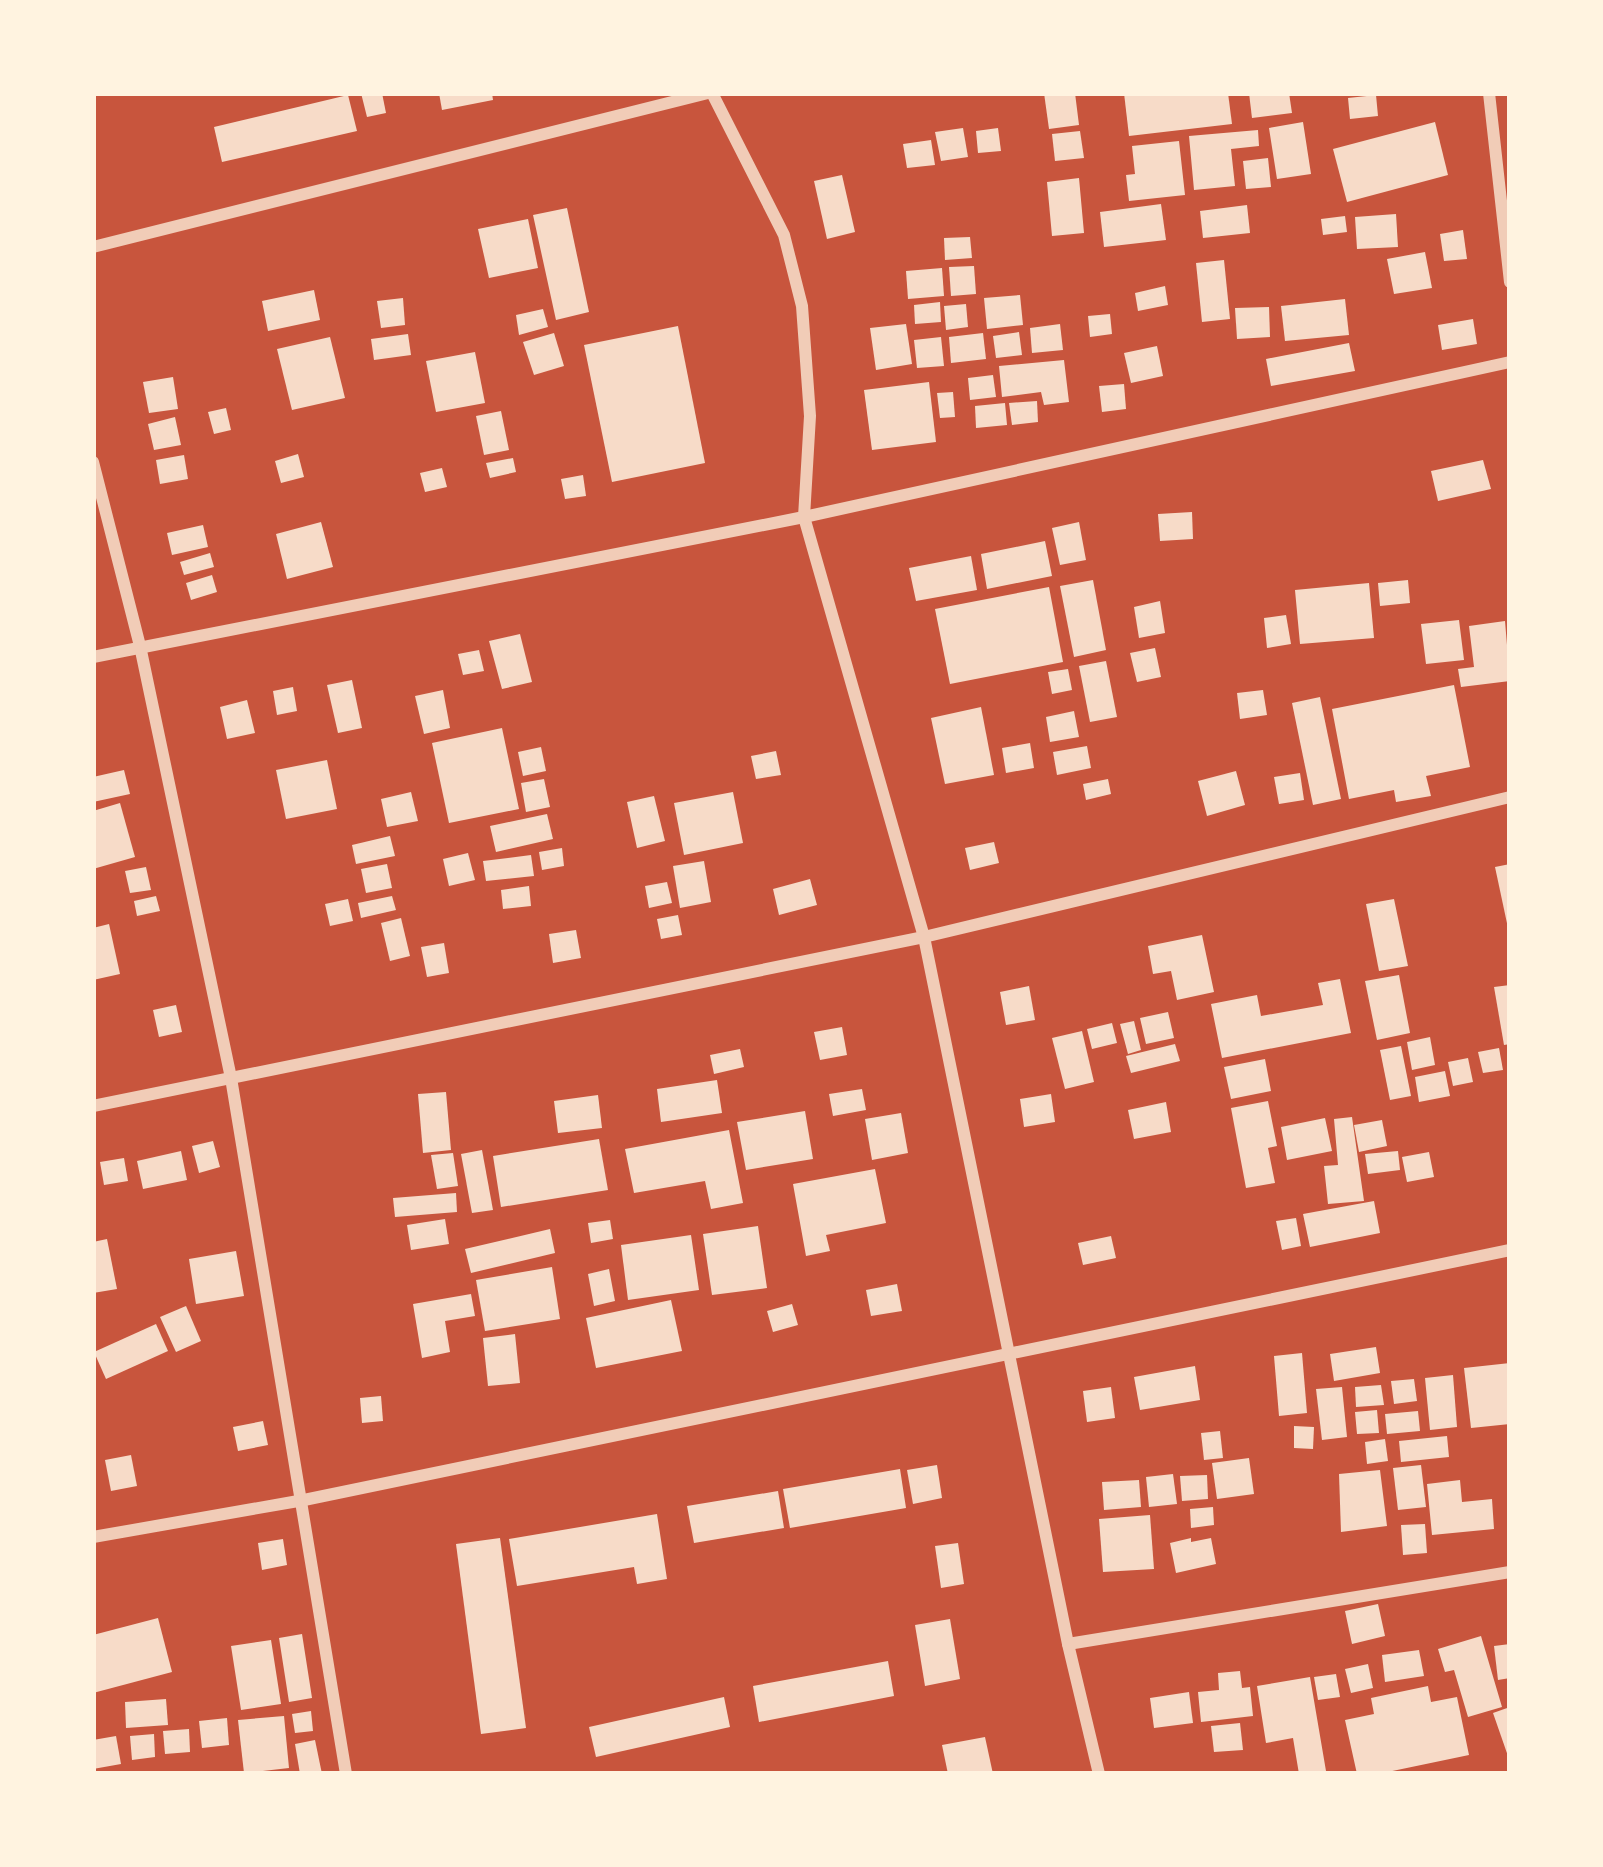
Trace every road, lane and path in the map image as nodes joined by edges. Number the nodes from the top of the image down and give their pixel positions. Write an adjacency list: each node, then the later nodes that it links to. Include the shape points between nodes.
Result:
1 (710, 93): 3 (street); 7 (street, via 784,236 802,306 810,416)
2 (1490, 93): 4 (street)
3 (93, 247)
4 (1510, 282)
5 (1510, 362): 7 (street)
6 (93, 462): 8 (street)
7 (804, 518): 8 (street); 11 (street)
8 (140, 646): 9 (street); 12 (street)
9 (93, 657)
10 (1510, 797): 11 (street)
11 (925, 937): 12 (street); 15 (street)
12 (232, 1078): 13 (street); 16 (street)
13 (93, 1106)
14 (1510, 1250): 15 (street)
15 (1009, 1355): 16 (street); 19 (street)
16 (304, 1500): 17 (street); 20 (street)
17 (93, 1537)
18 (1510, 1572): 19 (street)
19 (1068, 1644): 21 (street)
20 (346, 1774)
21 (1099, 1774)

